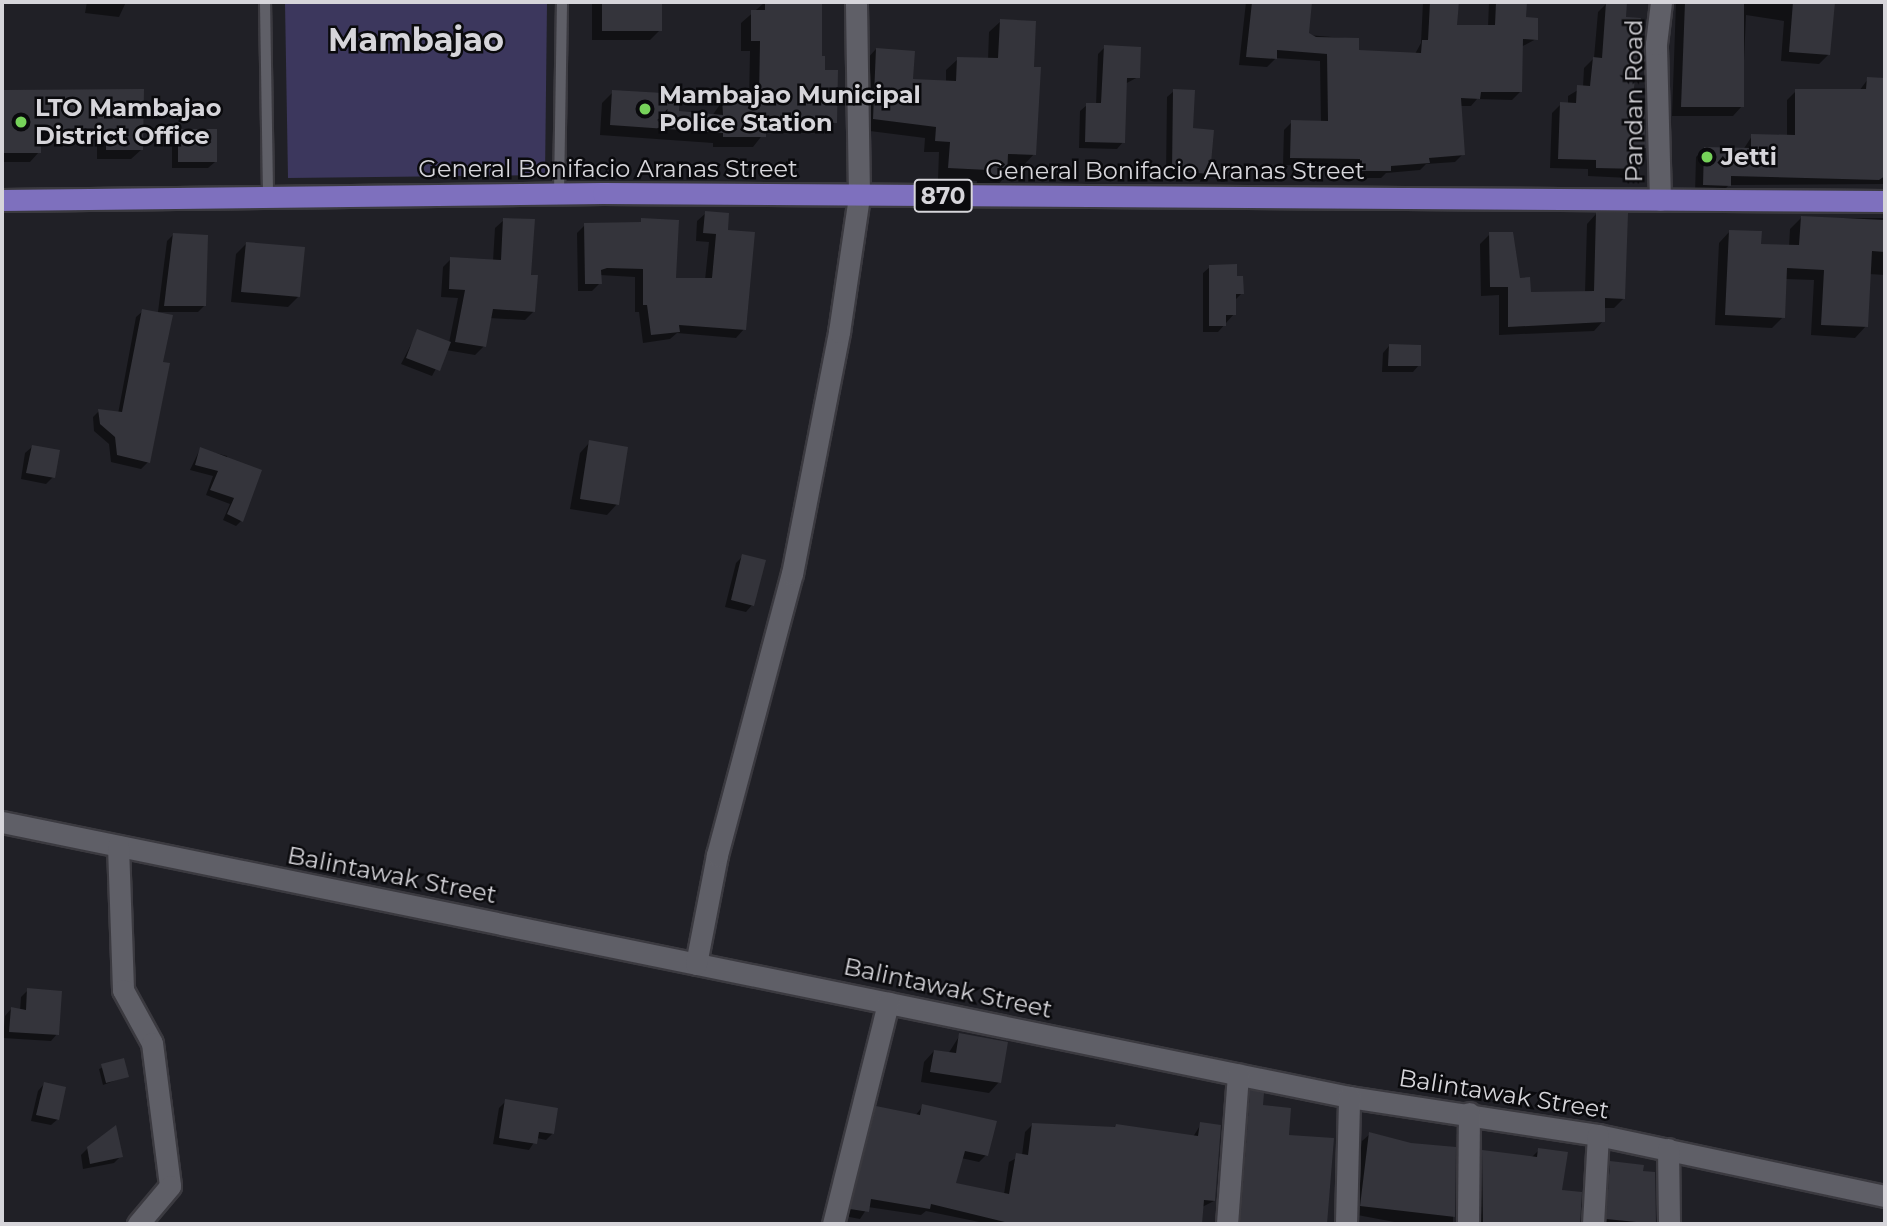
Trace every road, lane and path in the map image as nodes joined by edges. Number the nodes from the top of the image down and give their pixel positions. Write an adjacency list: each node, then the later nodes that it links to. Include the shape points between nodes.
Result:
1 (265, 2): 6 (lane)
2 (562, 2): 5 (lane)
3 (856, 2): 7 (street)
4 (1661, 2): 9 (street, Pandan Road, via 1656,44)
5 (559, 193): 6 (main road, General Bonifacio Aranas Street / 870); 7 (main road, General Bonifacio Aranas Street / 870)
6 (268, 196): 8 (main road, General Bonifacio Aranas Street / 870)
7 (859, 196): 9 (main road, General Bonifacio Aranas Street / 870); 13 (street, via 839,332 792,574 717,855)
8 (2, 200)
9 (1660, 200): 10 (main road, General Bonifacio Aranas Street / 870)
10 (1885, 201)
11 (2, 822): 12 (street, Balintawak Street)
12 (118, 846): 13 (street, Balintawak Street); 21 (street, via 123,990 152,1044 170,1185)
13 (696, 964): 14 (street, Balintawak Street)
14 (888, 1003): 15 (street, Balintawak Street); 22 (street)
15 (1238, 1074): 16 (street, Balintawak Street); 23 (street)
16 (1349, 1097): 17 (street, Balintawak Street); 24 (street)
17 (1469, 1113): 18 (street, Balintawak Street); 25 (street)
18 (1598, 1135): 19 (street, Balintawak Street); 26 (street)
19 (1668, 1149): 20 (street, Balintawak Street); 27 (street)
20 (1885, 1196)
21 (138, 1224)
22 (833, 1224)
23 (1227, 1224)
24 (1346, 1224)
25 (1468, 1224)
26 (1593, 1224)
27 (1669, 1224)

